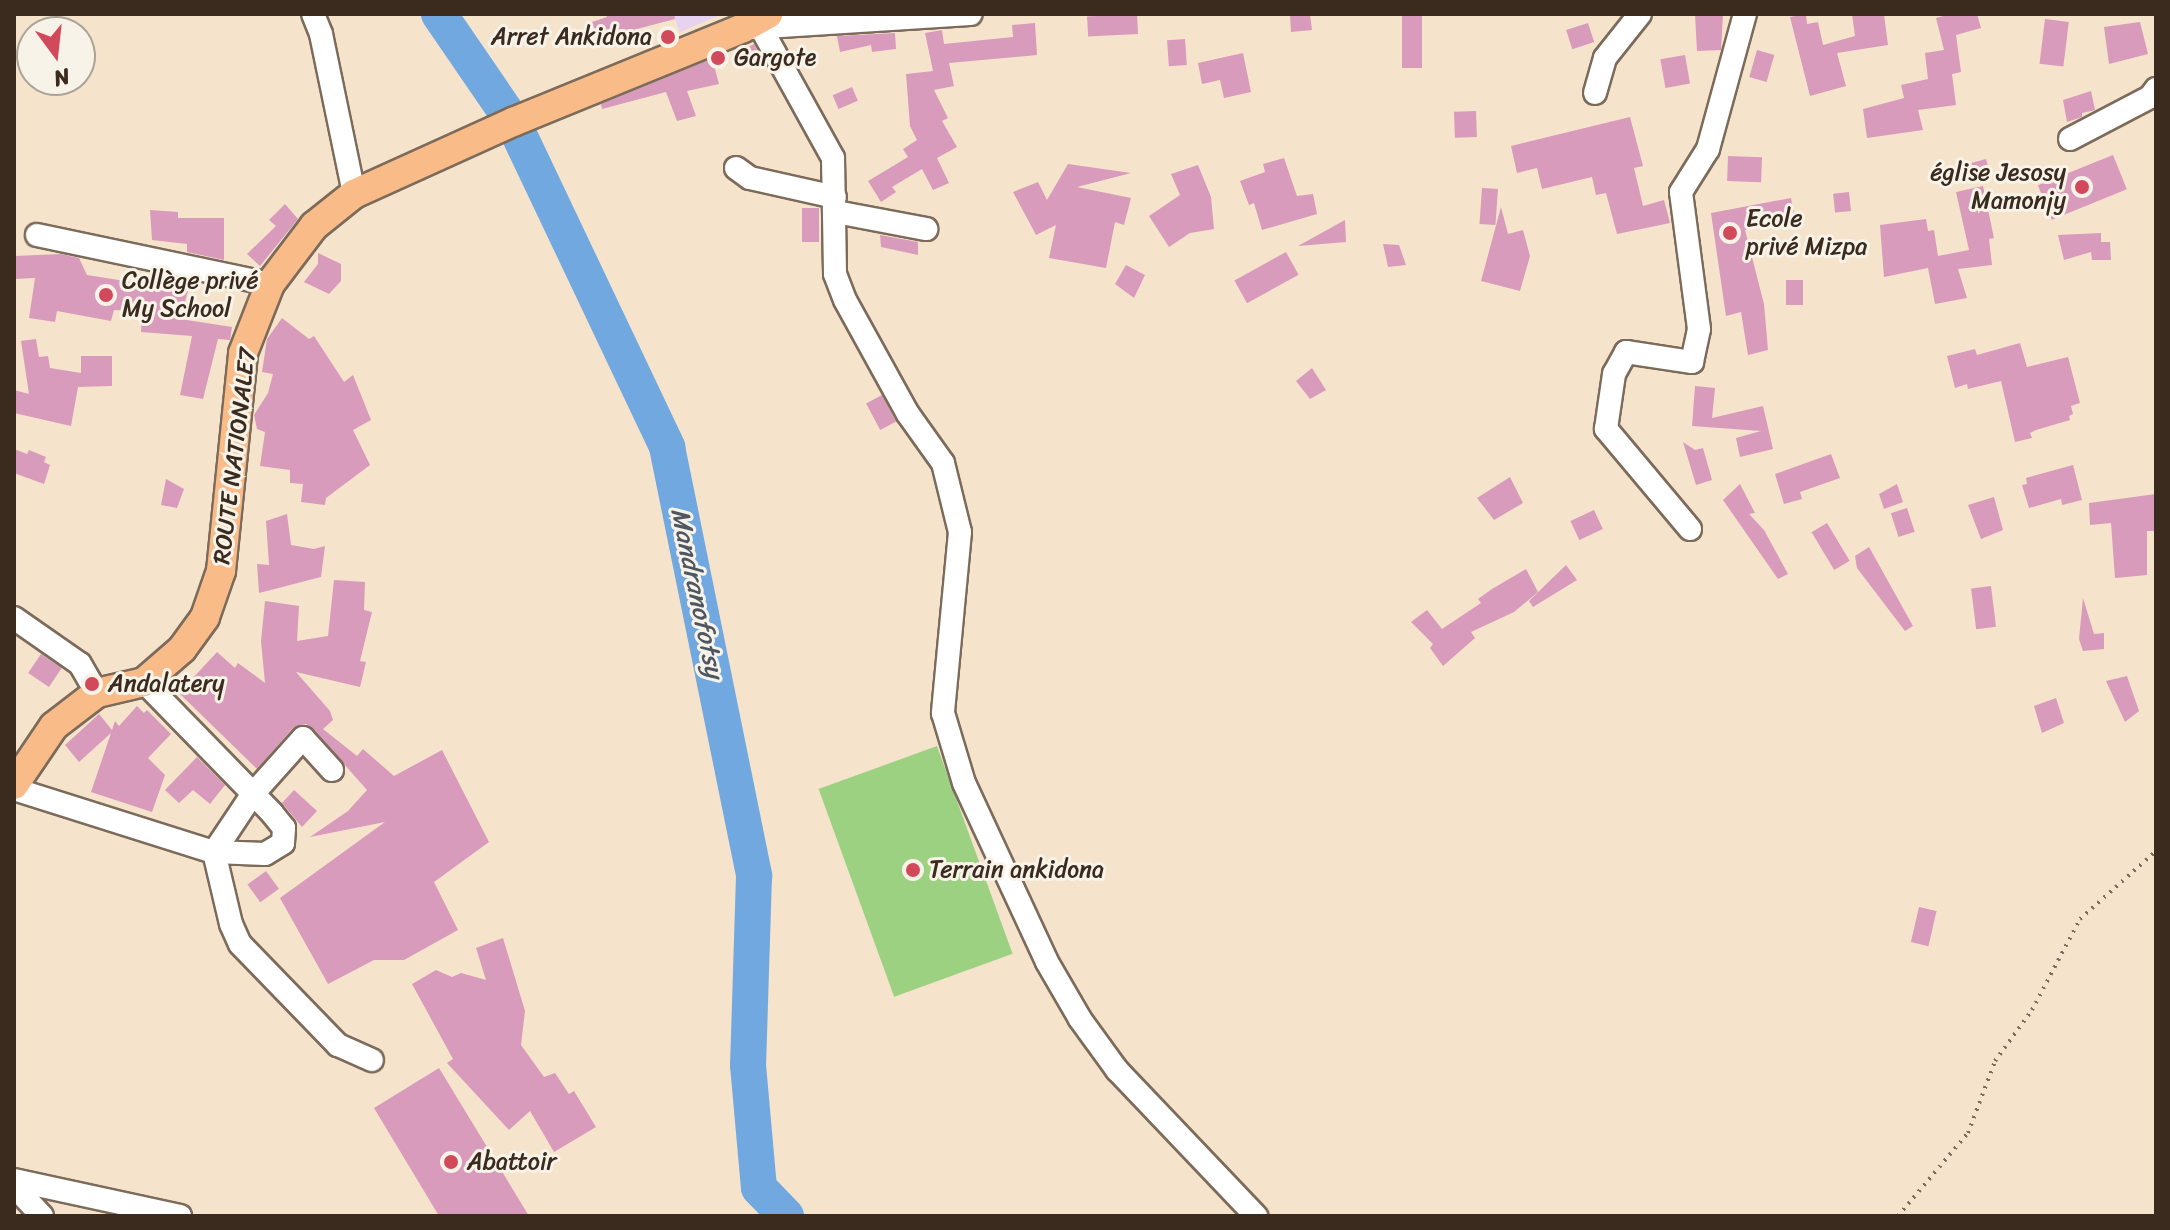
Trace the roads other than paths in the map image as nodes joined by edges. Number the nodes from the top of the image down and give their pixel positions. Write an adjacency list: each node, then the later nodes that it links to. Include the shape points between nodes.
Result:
1 (313, 14): 10 (street)
2 (971, 14): 5 (street)
3 (1640, 14): 7 (street, via 1605,58)
4 (1745, 14): 15 (street, via 1708,149 1681,192 1699,329 1692,362 1626,352 1614,374 1606,429)
5 (757, 23): 10 (main road, ROUTE NATIONALE7, via 513,122); 11 (street, via 833,158)
6 (2156, 89): 8 (street)
7 (1595, 93)
8 (2070, 139)
9 (736, 168): 11 (street, via 750,178)
10 (354, 194): 14 (main road, ROUTE NATIONALE7, via 314,226)
11 (836, 204): 12 (street); 28 (street, via 835,274 908,414 943,463 960,532 943,713 964,783 1047,962 1080,1019 1117,1070)
12 (926, 229)
13 (37, 235): 14 (street)
14 (270, 284): 17 (main road, ROUTE NATIONALE7, via 243,353 221,571 205,617 182,649)
15 (1690, 529)
16 (14, 618): 18 (street, via 80,664)
17 (144, 682): 18 (main road, ROUTE NATIONALE7); 21 (street)
18 (97, 693): 20 (main road, ROUTE NATIONALE7, via 54,726)
19 (332, 770): 21 (street, via 303,738)
20 (14, 787): 22 (street)
21 (252, 795): 22 (street); 22 (street, via 284,828 283,843 265,854)
22 (214, 852): 23 (street, via 240,944 338,1045)
23 (372, 1060)
24 (14, 1180): 27 (street)
25 (14, 1186): 26 (street)
26 (42, 1216)
27 (180, 1216)
28 (1256, 1216)

